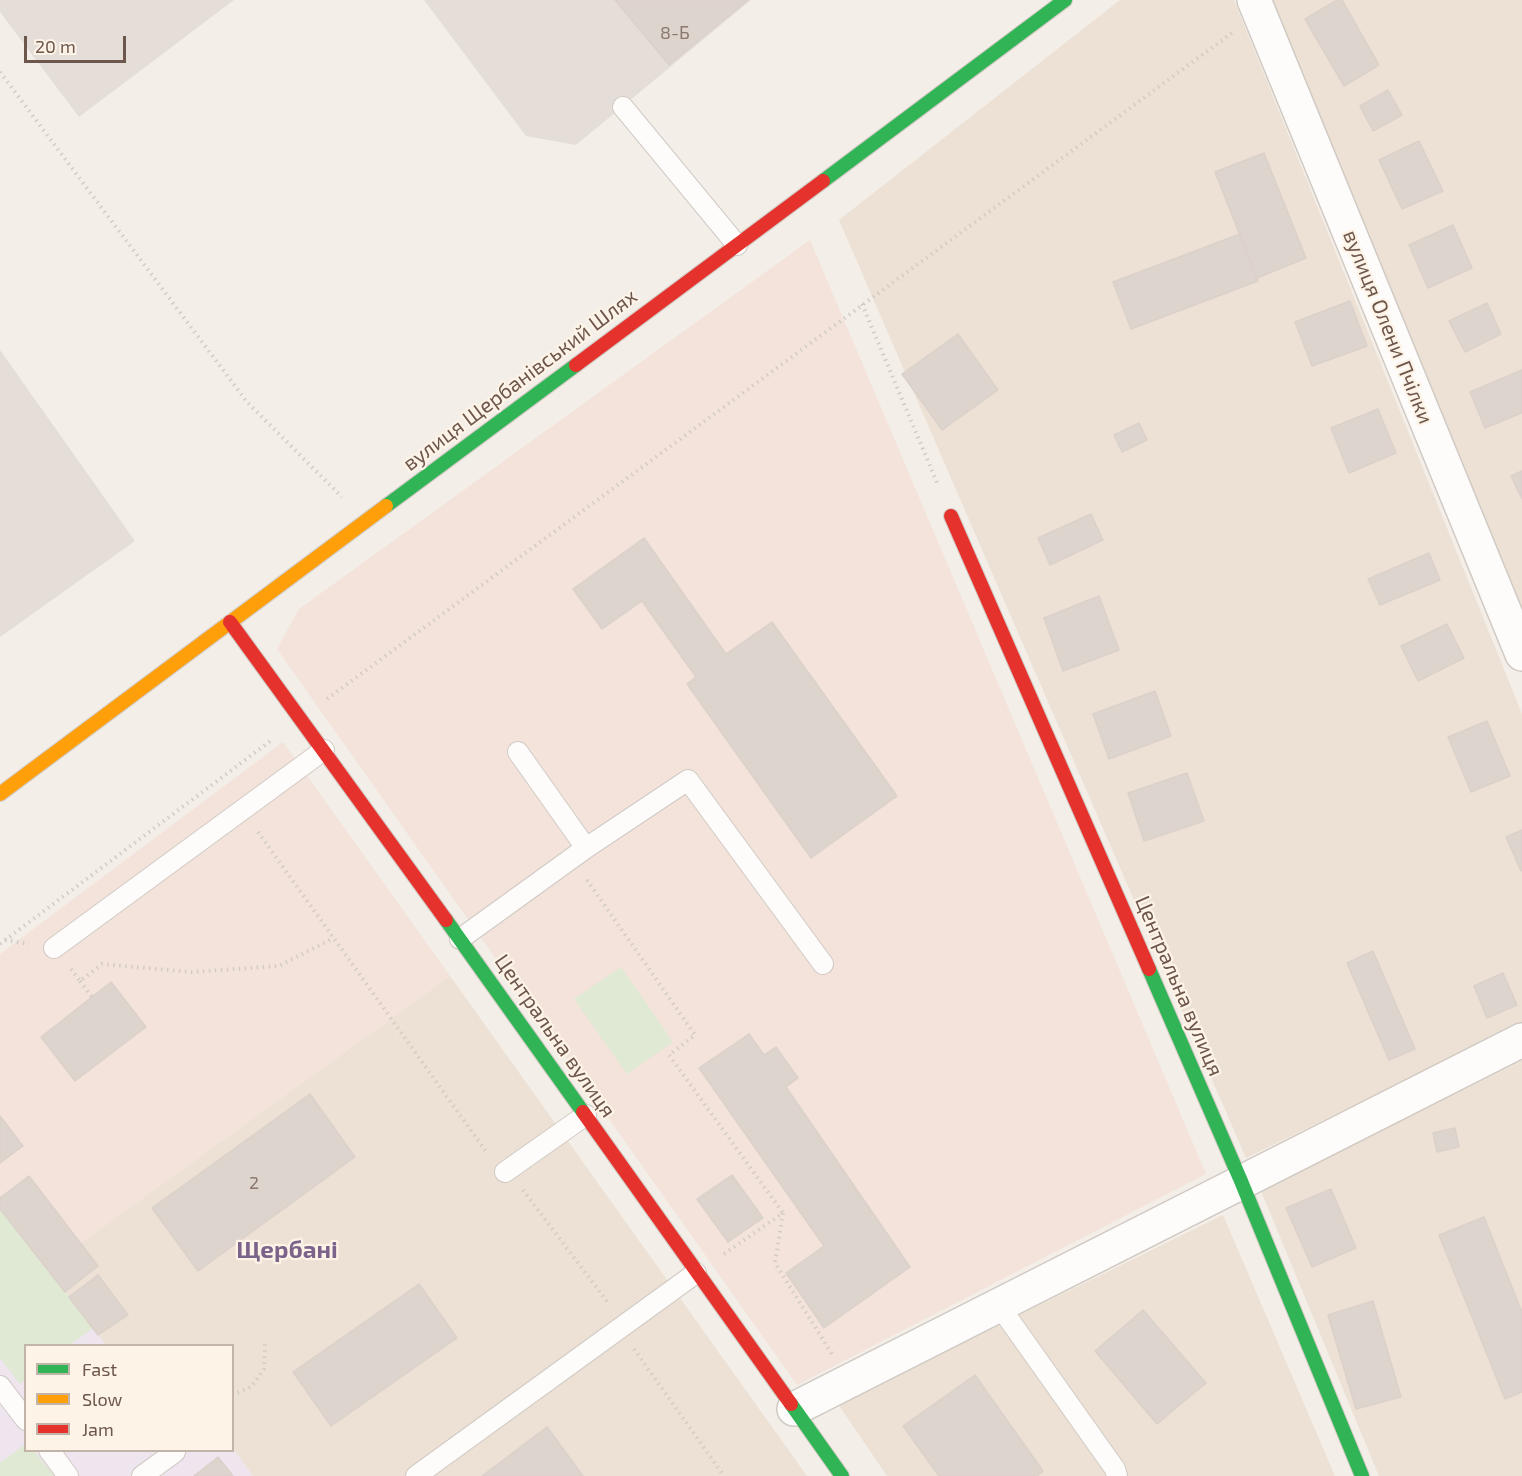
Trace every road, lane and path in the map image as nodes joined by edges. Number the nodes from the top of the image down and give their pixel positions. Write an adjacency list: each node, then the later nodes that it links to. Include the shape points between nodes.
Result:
1 (1065, 0): 5 (street, вулиця Щербанівський Шлях)
2 (1257, 6): 6 (path); 10 (street, вулиця Олени Пчілки)
3 (0, 72): 8 (path, via 247,402)
4 (623, 107): 5 (lane)
5 (737, 244): 8 (street, вулиця Щербанівський Шлях)
6 (862, 304): 7 (path); 11 (path)
7 (951, 516): 28 (street, Центральна вулиця)
8 (366, 521): 9 (street, вулиця Щербанівський Шлях)
9 (230, 622): 11 (street, Центральна вулиця); 14 (street, вулиця Щербанівський Шлях)
10 (1522, 654)
11 (301, 718): 12 (street, Центральна вулиця); 19 (path)
12 (324, 750): 15 (lane); 18 (street, Центральна вулиця)
13 (518, 752): 16 (lane)
14 (0, 794)
15 (242, 809): 17 (path); 20 (lane)
16 (578, 853): 18 (lane); 22 (lane, via 688,780); 29 (path, via 695,1035 669,1055)
17 (334, 938): 21 (path, via 279,966 190,972); 27 (path, via 494,1162 501,1161)
18 (460, 939): 26 (street, Центральна вулиця)
19 (0, 944)
20 (54, 948)
21 (102, 964)
22 (823, 964)
23 (80, 981): 24 (path)
24 (92, 997)
25 (1522, 1040): 28 (street)
26 (586, 1115): 27 (lane); 30 (street, Центральна вулиця)
27 (506, 1171): 32 (path)
28 (1241, 1181): 31 (street); 47 (street, Центральна вулиця)
29 (783, 1213): 30 (path); 34 (path, via 776,1263)
30 (696, 1273): 32 (lane); 37 (street, Центральна вулиця)
31 (998, 1304): 34 (street); 46 (lane)
32 (625, 1326): 43 (lane); 44 (path, via 627,1340)
33 (264, 1343): 36 (path, via 264,1369 251,1387)
34 (849, 1380): 37 (street)
35 (0, 1386): 38 (lane)
36 (234, 1394)
37 (794, 1409): 45 (street, Центральна вулиця)
38 (24, 1417)
39 (50, 1452): 41 (lane)
40 (175, 1452): 42 (lane)
41 (68, 1476)
42 (142, 1476)
43 (416, 1476)
44 (724, 1476)
45 (842, 1476)
46 (1117, 1476)
47 (1362, 1476)

